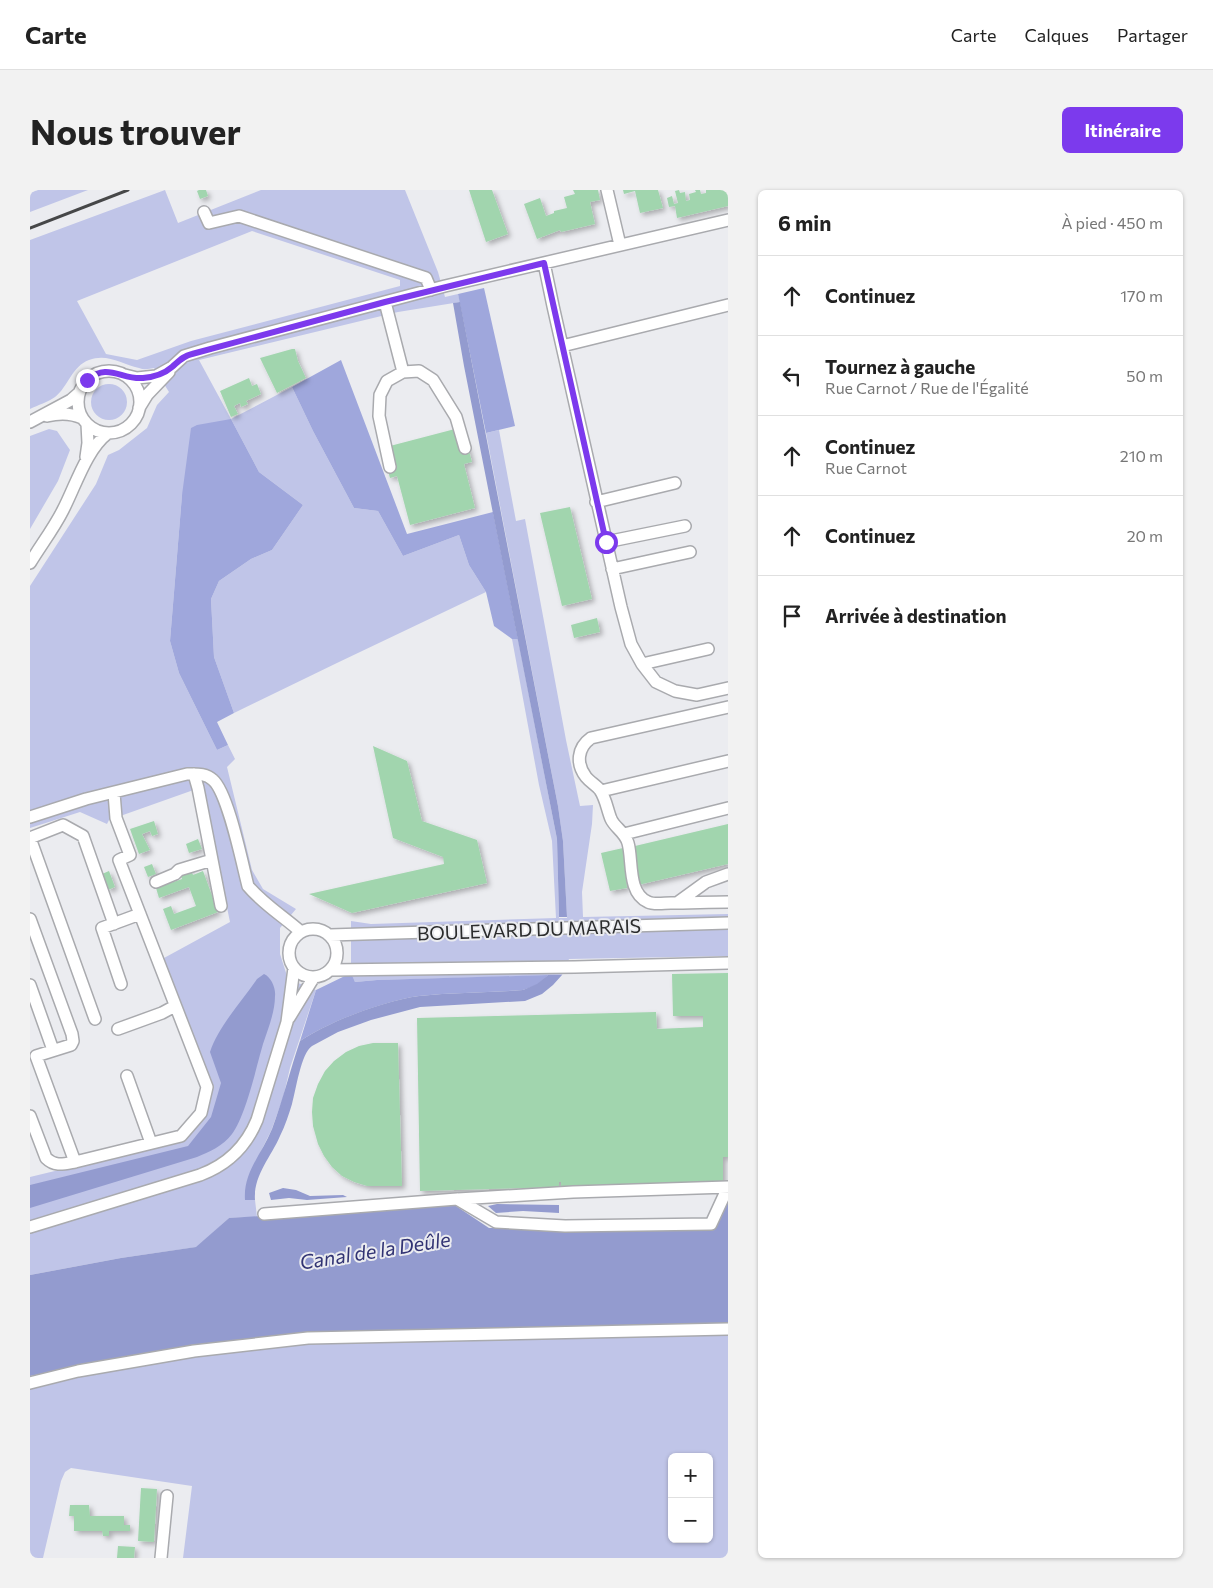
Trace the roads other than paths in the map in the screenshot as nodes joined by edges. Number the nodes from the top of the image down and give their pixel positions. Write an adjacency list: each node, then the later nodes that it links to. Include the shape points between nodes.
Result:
1 (607, 190): 4 (street)
2 (204, 212): 6 (street, via 209,223 238,216 426,278)
3 (728, 220): 4 (street)
4 (620, 245): 5 (street)
5 (544, 263): 6 (street); 9 (street)
6 (431, 290): 7 (street)
7 (385, 302): 10 (street, via 188,355); 11 (street)
8 (728, 305): 9 (street)
9 (562, 346): 22 (street)
10 (172, 367): 12 (street, via 156,376 137,378); 14 (street)
11 (403, 372): 18 (street, via 419,372 433,380 456,417); 19 (street, via 388,381 380,394 379,416)
12 (124, 375): 13 (street, via 110,371 96,374 87,380); 14 (street, via 137,390)
13 (79, 393): 15 (street); 16 (street, via 79,408)
14 (139, 409): 17 (street, via 126,428)
15 (34, 421): 16 (street, via 61,414 77,415)
16 (85, 421): 17 (street); 20 (street, via 88,443)
17 (108, 433): 20 (street, via 99,441)
18 (464, 448)
19 (390, 467)
20 (83, 468): 26 (street, via 62,512)
21 (675, 483): 22 (street)
22 (596, 502): 24 (street)
23 (686, 526): 24 (street)
24 (606, 542): 27 (street)
25 (690, 552): 27 (street)
26 (30, 563)
27 (612, 569): 29 (street, via 631,644)
28 (708, 649): 29 (street)
29 (642, 664): 30 (street, via 656,682 675,691 697,695)
30 (728, 688)
31 (728, 707): 34 (street, via 591,738 581,748 580,766 587,779)
32 (728, 760): 34 (street)
33 (194, 774): 35 (street); 40 (street); 50 (street, via 209,777 223,795 248,886)
34 (601, 791): 38 (street, via 611,819)
35 (114, 793): 37 (street); 46 (street, via 116,818 130,855 119,860)
36 (728, 808): 38 (street)
37 (30, 817)
38 (624, 834): 44 (street, via 630,852 632,881 638,893 648,902)
39 (30, 838): 48 (street, via 63,825 82,836); 59 (street)
40 (212, 860): 42 (street); 45 (street)
41 (728, 874): 44 (street, via 706,882)
42 (156, 882)
43 (728, 902): 44 (street)
44 (677, 903)
45 (221, 906)
46 (140, 914): 48 (street); 58 (street)
47 (30, 919): 62 (street, via 72,1034 71,1045)
48 (114, 924): 56 (street, via 102,928)
49 (728, 924): 51 (street, BOULEVARD DU MARAIS)
50 (301, 932): 51 (street, via 316,929); 53 (street, via 290,944 290,960)
51 (330, 935): 54 (street, via 337,948)
52 (728, 963): 54 (street, BOULEVARD DU MARAIS)
53 (294, 968): 55 (street, via 299,973); 60 (street)
54 (331, 970): 55 (street)
55 (314, 977): 60 (street)
56 (121, 984)
57 (30, 985): 62 (street)
58 (175, 1006): 61 (street); 66 (street, via 207,1087 201,1113 181,1136)
59 (96, 1019)
60 (287, 1022): 71 (street, via 258,1120 245,1142 228,1160 200,1175)
61 (118, 1029)
62 (53, 1050): 63 (street, via 36,1056)
63 (34, 1062): 67 (street)
64 (127, 1076): 66 (street)
65 (30, 1116): 67 (street, via 46,1158 58,1165)
66 (151, 1143): 67 (street)
67 (75, 1162)
68 (728, 1187): 69 (street); 69 (street, via 711,1224 565,1226 496,1222)
69 (458, 1200): 70 (street)
70 (264, 1214)
71 (30, 1227)
72 (728, 1329): 73 (street, via 308,1338 194,1351)
73 (30, 1383)
74 (167, 1496): 75 (street)
75 (161, 1558)

